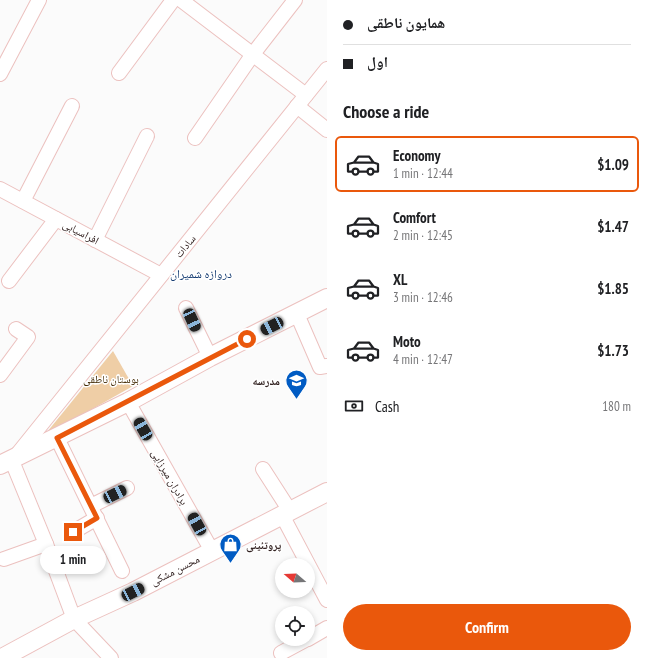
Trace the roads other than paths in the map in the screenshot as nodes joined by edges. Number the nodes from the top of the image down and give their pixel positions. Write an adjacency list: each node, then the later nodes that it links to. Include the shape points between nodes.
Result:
1 (39, 0): 8 (street)
2 (173, 0): 7 (street)
3 (181, 0): 5 (street)
4 (294, 0): 5 (street)
5 (253, 54): 9 (street); 14 (street)
6 (327, 69): 9 (street, سادات)
7 (119, 73)
8 (0, 74)
9 (306, 94): 11 (street, سادات)
10 (72, 106): 16 (street)
11 (297, 106): 12 (street); 19 (street, سادات)
12 (327, 130)
13 (147, 136): 18 (street)
14 (195, 138)
15 (0, 189): 16 (street, افراسیابی)
16 (23, 202): 17 (street, افراسیابی)
17 (56, 219): 18 (street, افراسیابی); 20 (street)
18 (95, 240): 19 (street, افراسیابی)
19 (161, 275): 30 (street, سادات)
20 (9, 281)
21 (327, 298): 23 (main road)
22 (186, 308): 25 (street)
23 (297, 314): 25 (main road); 26 (street, via 320,367)
24 (16, 329): 27 (street, via 28,338)
25 (210, 357): 28 (main road)
26 (327, 366)
27 (0, 375)
28 (128, 402): 29 (main road); 39 (street, برادران میرزایی)
29 (57, 438): 30 (main road); 34 (street)
30 (4, 459): 38 (street)
31 (263, 469): 35 (street)
32 (127, 488): 34 (street)
33 (326, 494): 35 (main road, محسن مشکی)
34 (90, 506): 36 (street)
35 (286, 513): 39 (main road, محسن مشکی); 42 (street)
36 (97, 518): 37 (street); 41 (street)
37 (73, 532)
38 (46, 544): 40 (street); 43 (street)
39 (212, 551): 43 (main road, محسن مشکی)
40 (4, 559)
41 (122, 571)
42 (327, 600)
43 (74, 619): 48 (main road, محسن مشکی); 49 (street)
44 (327, 628): 45 (street)
45 (315, 635)
46 (294, 646): 47 (street)
47 (281, 653)
48 (2, 658)
49 (111, 658)

